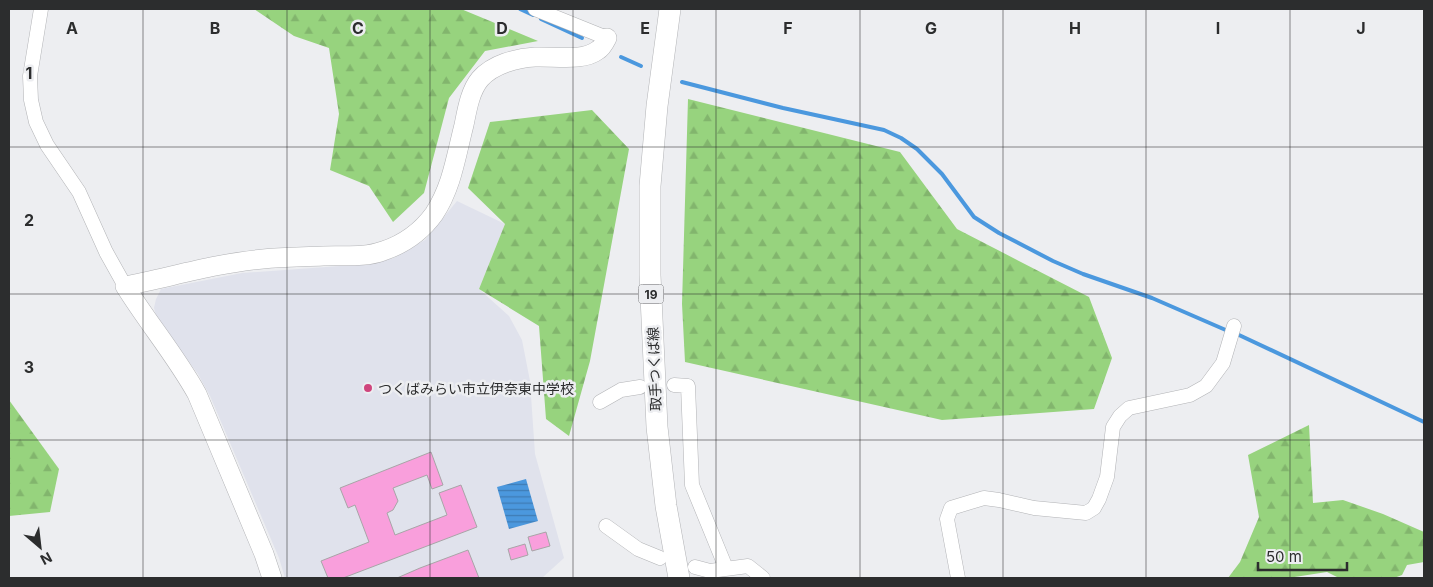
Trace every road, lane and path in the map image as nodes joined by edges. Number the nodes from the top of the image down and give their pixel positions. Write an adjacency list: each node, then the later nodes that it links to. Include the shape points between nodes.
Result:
1 (41, 9): 5 (street, via 30,76 36,122 47,145 79,192)
2 (535, 9): 4 (street)
3 (670, 9): 13 (main road, 取手つくば線 / 19, via 650,186 650,275 657,427 666,506)
4 (607, 38): 5 (street, via 598,50 584,56 510,61 480,79 468,106 444,197 421,230 402,243 360,256 262,259)
5 (125, 286): 14 (street, via 197,394)
6 (1234, 326): 16 (street, via 1223,363 1206,386 1190,395 1129,408 1120,416 1113,427 1107,477 1094,508 1086,513 1034,508 984,498 952,508 947,519)
7 (674, 386): 12 (street, via 688,386 692,485)
8 (640, 388): 9 (street, via 621,390)
9 (600, 402)
10 (606, 526): 11 (street, via 638,549)
11 (660, 558)
12 (726, 568): 13 (street); 15 (street, via 748,566)
13 (687, 573)
14 (272, 578)
15 (762, 578)
16 (958, 578)

